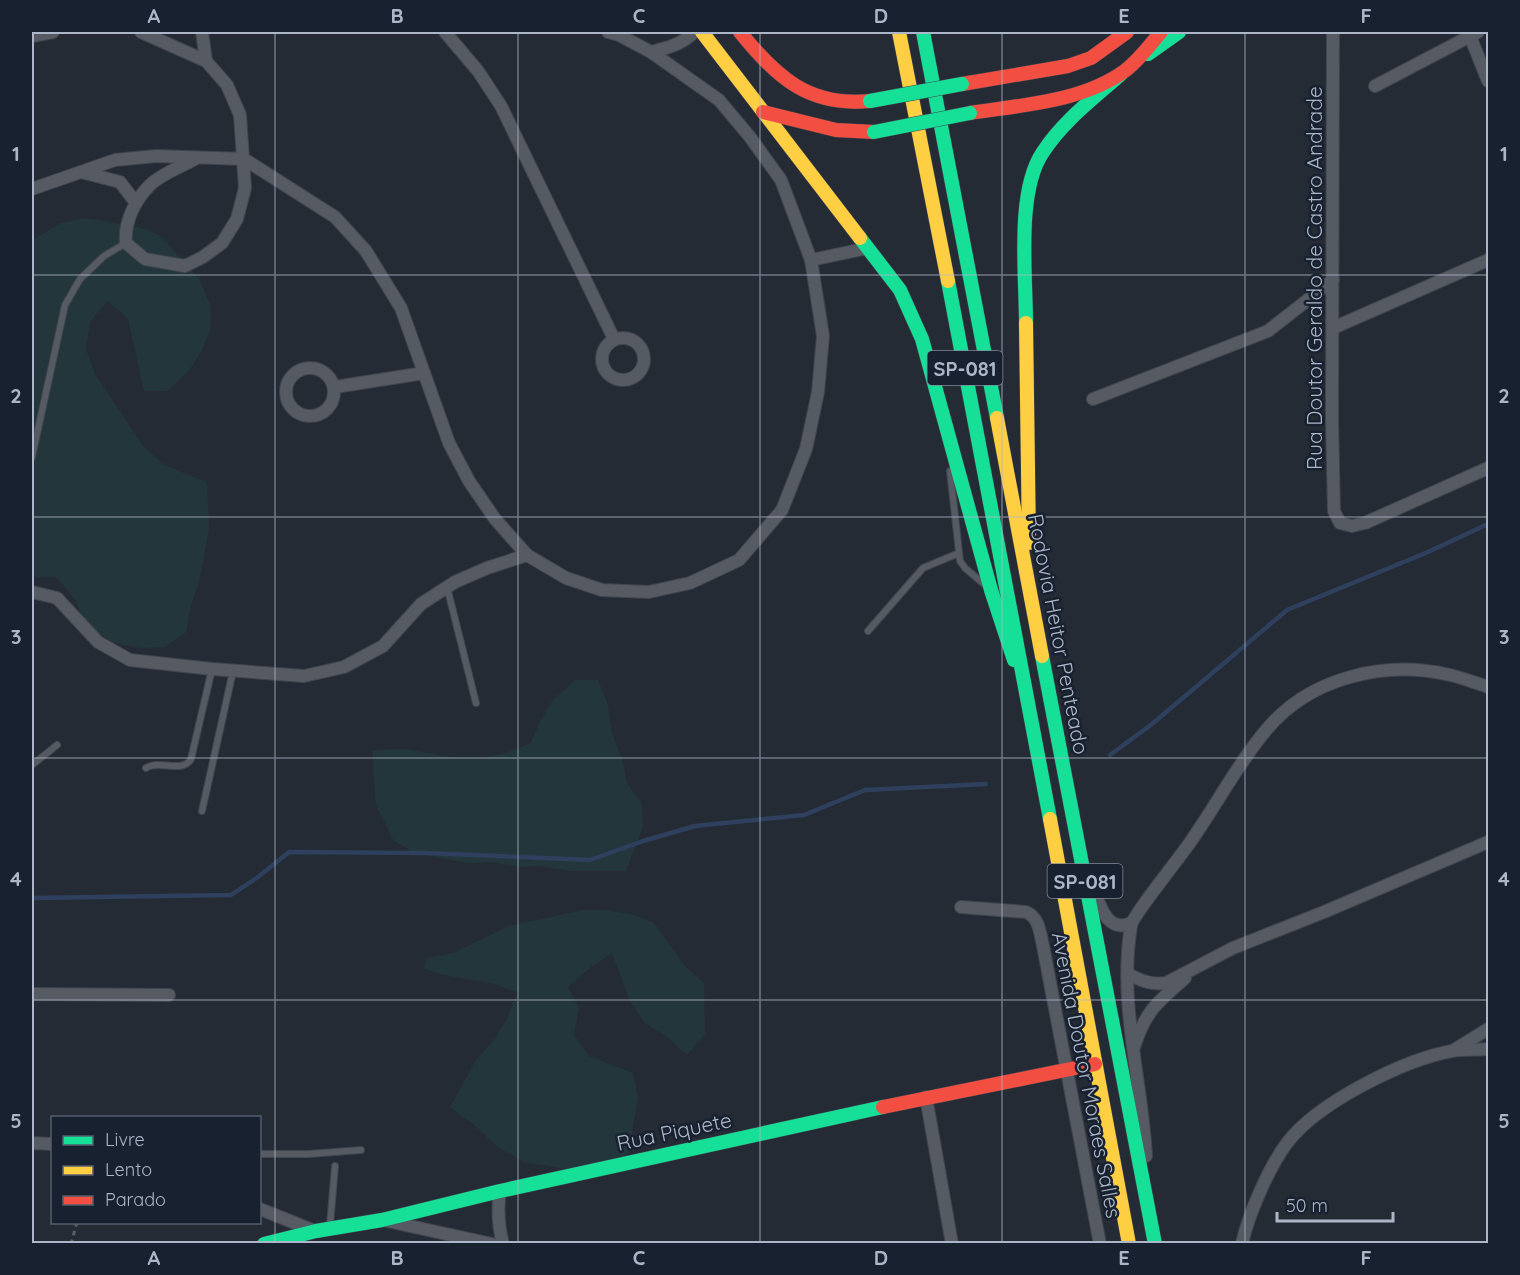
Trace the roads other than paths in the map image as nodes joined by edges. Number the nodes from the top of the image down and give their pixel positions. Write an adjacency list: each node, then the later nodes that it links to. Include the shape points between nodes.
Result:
1 (53, 32): 16 (street)
2 (141, 32): 19 (street)
3 (202, 32): 19 (street)
4 (445, 32): 35 (street, via 478,70 501,106)
5 (694, 32): 17 (street, via 677,44)
6 (702, 32): 23 (main road)
7 (740, 32): 10 (main road, bridge, via 757,55 800,90 834,102 870,101 1068,66 1091,58)
8 (899, 32): 53 (main road, Rodovia Heitor Penteado / SP-081)
9 (923, 32): 47 (main road, Rodovia Heitor Penteado / SP-081)
10 (1126, 32)
11 (1161, 32): 18 (main road)
12 (1179, 32): 18 (main road)
13 (1333, 32): 33 (street, Rua Doutor Geraldo de Castro Andrade)
14 (616, 33): 17 (street)
15 (1474, 34): 21 (street); 22 (street)
16 (32, 36)
17 (651, 52): 31 (street, via 719,100 750,137 781,180)
18 (1139, 60): 20 (main road)
19 (206, 61): 25 (street, via 227,85 240,115)
20 (1121, 74): 23 (main road, bridge, via 1084,90 1045,100 874,132 836,130); 47 (main road, via 1048,142 1036,163 1028,193 1025,219)
21 (1488, 81)
22 (1375, 86)
23 (763, 112): 30 (main road)
24 (196, 159): 25 (street); 26 (street, via 132,158); 28 (street, via 152,183)
25 (244, 159): 29 (street, via 245,188 237,219 222,243 203,257 186,266 163,263 145,259); 36 (street, via 335,218 366,251 401,308)
26 (80, 171): 27 (street); 28 (street, via 120,182)
27 (32, 189)
28 (136, 202): 29 (street, via 125,232)
29 (126, 243): 40 (lane, via 104,256 80,279 65,305)
30 (868, 248): 31 (street); 39 (main road, via 900,290 922,339)
31 (812, 260): 43 (street, via 823,336 818,392 806,449 782,510 740,560 690,583 649,592 602,590 566,578)
32 (1488, 260): 34 (street)
33 (1333, 280): 34 (street, Rua Doutor Geraldo de Castro Andrade); 38 (street, via 1268,330)
34 (1333, 328): 41 (street, Rua Doutor Geraldo de Castro Andrade, via 1334,511 1340,523 1365,523)
35 (614, 339)
36 (424, 373): 37 (street); 43 (street, via 449,443 469,481)
37 (335, 387): 37 (street, via 327,411 311,417 296,412 286,398 288,382 305,369 320,370)
38 (1094, 399)
39 (946, 429): 42 (lane); 45 (main road)
40 (32, 458)
41 (1488, 468)
42 (959, 552): 45 (lane, via 965,568); 48 (lane, via 922,568)
43 (527, 555): 44 (street)
44 (447, 587): 50 (street, via 421,604 383,646 344,668 304,676); 52 (lane)
45 (991, 590): 53 (main road)
46 (32, 592): 49 (street, via 57,598 98,642 130,660)
47 (1029, 593): 59 (main road, Rodovia Heitor Penteado / SP-081)
48 (868, 631)
49 (212, 669): 50 (street); 56 (lane, via 188,764)
50 (233, 670): 57 (lane)
51 (1488, 687): 61 (street, via 1449,675 1410,670 1373,672 1339,680 1289,707 1232,776 1177,862)
52 (476, 703)
53 (1029, 704): 70 (main road, Rodovia Heitor Penteado / SP-081)
54 (57, 744): 55 (lane)
55 (32, 765)
56 (146, 768)
57 (202, 811)
58 (1488, 842): 62 (street)
59 (1081, 861): 61 (street, via 1108,920 1117,925); 78 (main road, Rodovia Heitor Penteado / SP-081)
60 (961, 907): 71 (street, Avenida Doutor Moraes Salles, via 1034,916)
61 (1131, 923): 63 (street)
62 (1202, 964): 63 (street, via 1166,983 1143,982); 68 (street, via 1145,1017)
63 (1128, 974): 68 (street)
64 (32, 994): 65 (street)
65 (170, 995)
66 (1488, 1029): 69 (street)
67 (1488, 1049): 69 (street)
68 (1132, 1051): 78 (street, via 1145,1135)
69 (1452, 1051): 90 (street, via 1376,1077 1308,1122 1287,1143 1263,1187)
70 (1095, 1064): 71 (main road, Rua Piquete); 88 (main road, Rodovia Heitor Penteado / SP-081)
71 (1066, 1070): 72 (main road, Rua Piquete); 87 (street, Avenida Doutor Moraes Salles)
72 (926, 1097): 79 (main road, Rua Piquete); 86 (street)
73 (32, 1143): 74 (street)
74 (51, 1144)
75 (361, 1150): 76 (lane)
76 (261, 1154)
77 (335, 1166): 82 (lane)
78 (1145, 1190): 89 (main road, Rodovia Heitor Penteado / SP-081)
79 (500, 1191): 81 (main road, Rua Piquete); 85 (street, via 497,1208)
80 (261, 1209): 82 (street)
81 (382, 1220): 82 (main road, Rua Piquete); 84 (street)
82 (323, 1230): 83 (main road, Rua Piquete)
83 (264, 1244)
84 (492, 1244)
85 (503, 1244)
86 (952, 1244)
87 (1100, 1244)
88 (1129, 1244)
89 (1155, 1244)
90 (1242, 1244)

